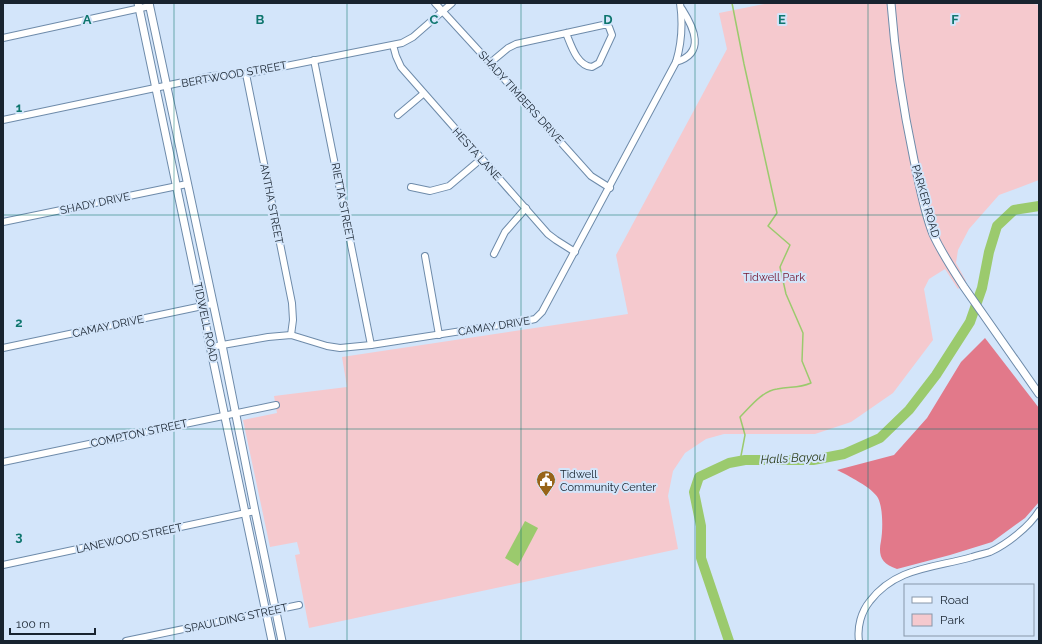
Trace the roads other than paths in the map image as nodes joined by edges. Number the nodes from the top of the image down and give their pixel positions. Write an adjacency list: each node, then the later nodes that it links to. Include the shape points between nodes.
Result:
1 (435, 3): 7 (street, SHADY TIMBERS DRIVE)
2 (452, 3): 7 (street, BERTWOOD STREET)
3 (891, 3): 38 (main road, PARKER ROAD, via 899,81 920,190 933,233 964,287)
4 (149, 5): 6 (street); 15 (main road, TIDWELL ROAD)
5 (680, 5): 12 (street, CAMAY DRIVE, via 682,37); 12 (street, CAMAY DRIVE, via 691,23 695,41 688,55)
6 (139, 6): 9 (street); 16 (main road, TIDWELL ROAD)
7 (443, 11): 10 (street, BERTWOOD STREET, via 413,36); 13 (street, SHADY TIMBERS DRIVE)
8 (566, 33): 8 (street, via 607,25 612,35 599,62 592,67 584,65 580,60); 13 (street, via 516,44)
9 (3, 38)
10 (393, 45): 11 (street, BERTWOOD STREET); 17 (street, HESTA LANE, via 398,63)
11 (314, 60): 14 (street, BERTWOOD STREET); 35 (street, RIETTA STREET)
12 (676, 62): 24 (street, CAMAY DRIVE)
13 (490, 63): 24 (street, SHADY TIMBERS DRIVE, via 591,176)
14 (246, 74): 15 (street, BERTWOOD STREET, via 212,76); 32 (street, ANTHA STREET, via 292,303)
15 (167, 86): 16 (street, BERTWOOD STREET); 21 (main road, TIDWELL ROAD)
16 (157, 88): 19 (street, BERTWOOD STREET); 22 (main road, TIDWELL ROAD)
17 (423, 94): 18 (street); 20 (street, HESTA LANE)
18 (398, 115)
19 (3, 120)
20 (481, 159): 23 (street, via 449,186 430,191); 25 (street, HESTA LANE)
21 (187, 184): 22 (street, SHADY DRIVE); 30 (main road, TIDWELL ROAD)
22 (177, 186): 26 (street, SHADY DRIVE); 31 (main road, TIDWELL ROAD)
23 (410, 188)
24 (610, 188): 27 (street, CAMAY DRIVE)
25 (526, 208): 27 (street, HESTA LANE, via 556,240); 28 (street, via 505,232)
26 (3, 222)
27 (575, 252): 33 (street, CAMAY DRIVE, via 542,312 535,319)
28 (494, 254)
29 (425, 256): 33 (street)
30 (212, 304): 31 (street, CAMAY DRIVE); 34 (main road, TIDWELL ROAD)
31 (202, 305): 36 (main road, TIDWELL ROAD); 37 (street, CAMAY DRIVE)
32 (291, 335): 34 (street, CAMAY DRIVE); 35 (street, CAMAY DRIVE, via 340,348)
33 (439, 335): 35 (street, CAMAY DRIVE)
34 (222, 345): 36 (street, CAMAY DRIVE); 40 (main road, TIDWELL ROAD)
35 (371, 345)
36 (211, 347): 41 (main road, TIDWELL ROAD)
37 (3, 348)
38 (1039, 394)
39 (276, 405): 40 (street, COMPTON STREET)
40 (235, 414): 41 (street, COMPTON STREET); 43 (main road, TIDWELL ROAD)
41 (225, 416): 42 (street, COMPTON STREET); 45 (main road, TIDWELL ROAD)
42 (3, 462)
43 (255, 511): 45 (street, LANEWOOD STREET); 48 (main road, TIDWELL ROAD)
44 (1039, 511): 53 (street, via 1014,537 990,552 898,576 886,583 876,592 862,613 859,624)
45 (245, 514): 46 (street, LANEWOOD STREET); 49 (main road, TIDWELL ROAD)
46 (3, 565)
47 (299, 605): 48 (street, SPAULDING STREET)
48 (276, 610): 49 (street, SPAULDING STREET); 52 (main road, TIDWELL ROAD)
49 (266, 612): 50 (street, SPAULDING STREET); 51 (main road, TIDWELL ROAD)
50 (126, 641)
51 (272, 641)
52 (282, 641)
53 (860, 641)

